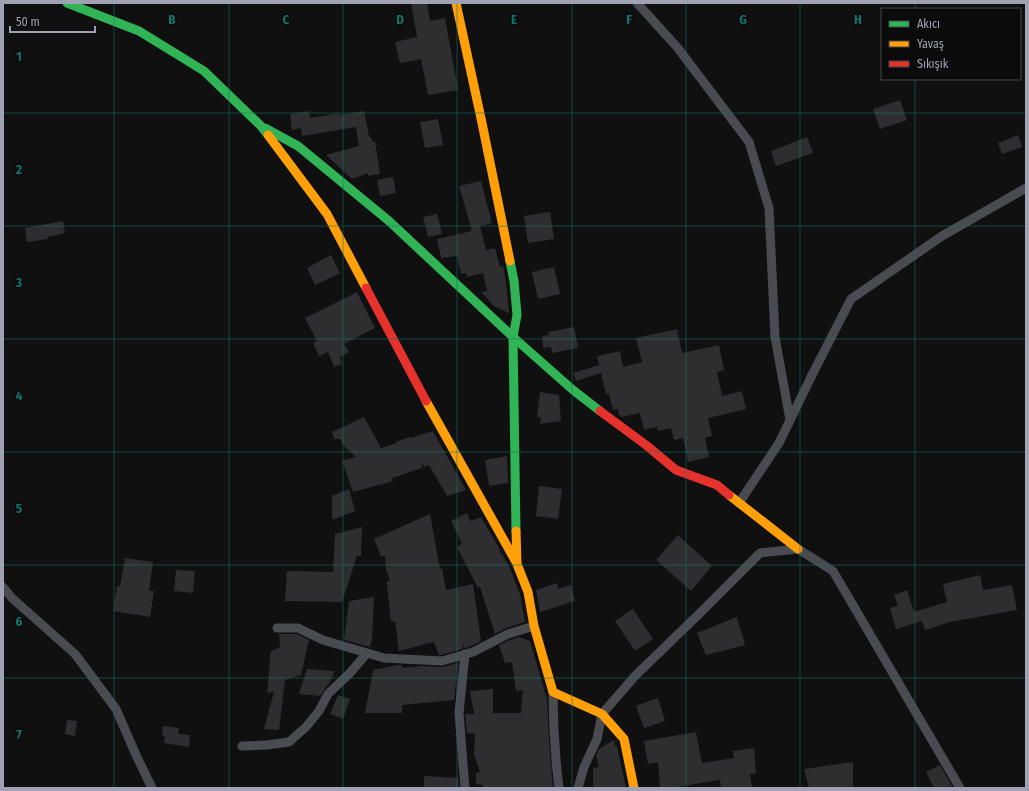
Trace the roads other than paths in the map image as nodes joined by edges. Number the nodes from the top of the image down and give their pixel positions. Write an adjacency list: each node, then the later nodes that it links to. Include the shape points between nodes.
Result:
1 (67, 3): 4 (street, via 139,31 204,71)
2 (456, 3): 6 (street, via 514,281 517,315)
3 (637, 3): 7 (street, via 677,47 749,142 769,208 775,336)
4 (260, 125): 6 (street, via 298,146 389,221); 10 (street, via 327,214 437,422)
5 (1026, 188): 7 (street, via 942,236 851,299)
6 (513, 337): 8 (street, via 573,390 676,470 717,485); 10 (street)
7 (790, 420): 8 (street, via 779,443)
8 (739, 503): 9 (street)
9 (798, 549): 17 (street, via 760,553 634,676); 24 (street, via 833,571)
10 (517, 564): 12 (street, via 528,592)
11 (3, 587): 19 (street, via 75,654 116,709)
12 (534, 626): 15 (street, via 508,634); 16 (street)
13 (277, 628): 14 (street, via 298,628 323,640)
14 (367, 653): 15 (street, via 384,658 442,661); 18 (street, via 328,694 306,727 288,742)
15 (465, 654): 20 (street, via 460,714)
16 (553, 692): 17 (street); 21 (street)
17 (602, 714): 22 (street, via 597,739); 23 (street, via 624,739)
18 (242, 746)
19 (152, 788)
20 (465, 788)
21 (559, 788)
22 (578, 788)
23 (634, 788)
24 (960, 788)

